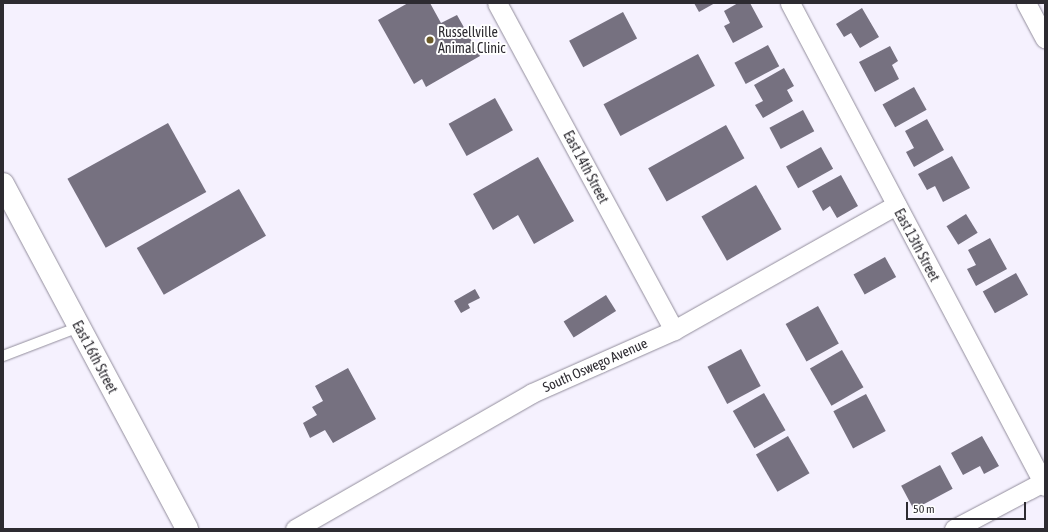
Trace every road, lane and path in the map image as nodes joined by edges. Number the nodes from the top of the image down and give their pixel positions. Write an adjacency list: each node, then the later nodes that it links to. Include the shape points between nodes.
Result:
1 (497, 3): 8 (street, East 14th Street)
2 (790, 3): 6 (street, East 13th Street)
3 (1026, 3): 4 (street)
4 (1045, 38)
5 (3, 184): 7 (street, East 16th Street)
6 (896, 205): 8 (street, South Oswego Avenue); 10 (street, East 13th Street)
7 (80, 327): 9 (lane); 11 (street, East 16th Street)
8 (674, 330): 12 (street, South Oswego Avenue, via 532,393)
9 (3, 356)
10 (1044, 484): 13 (street)
11 (187, 529)
12 (295, 529)
13 (954, 529)

